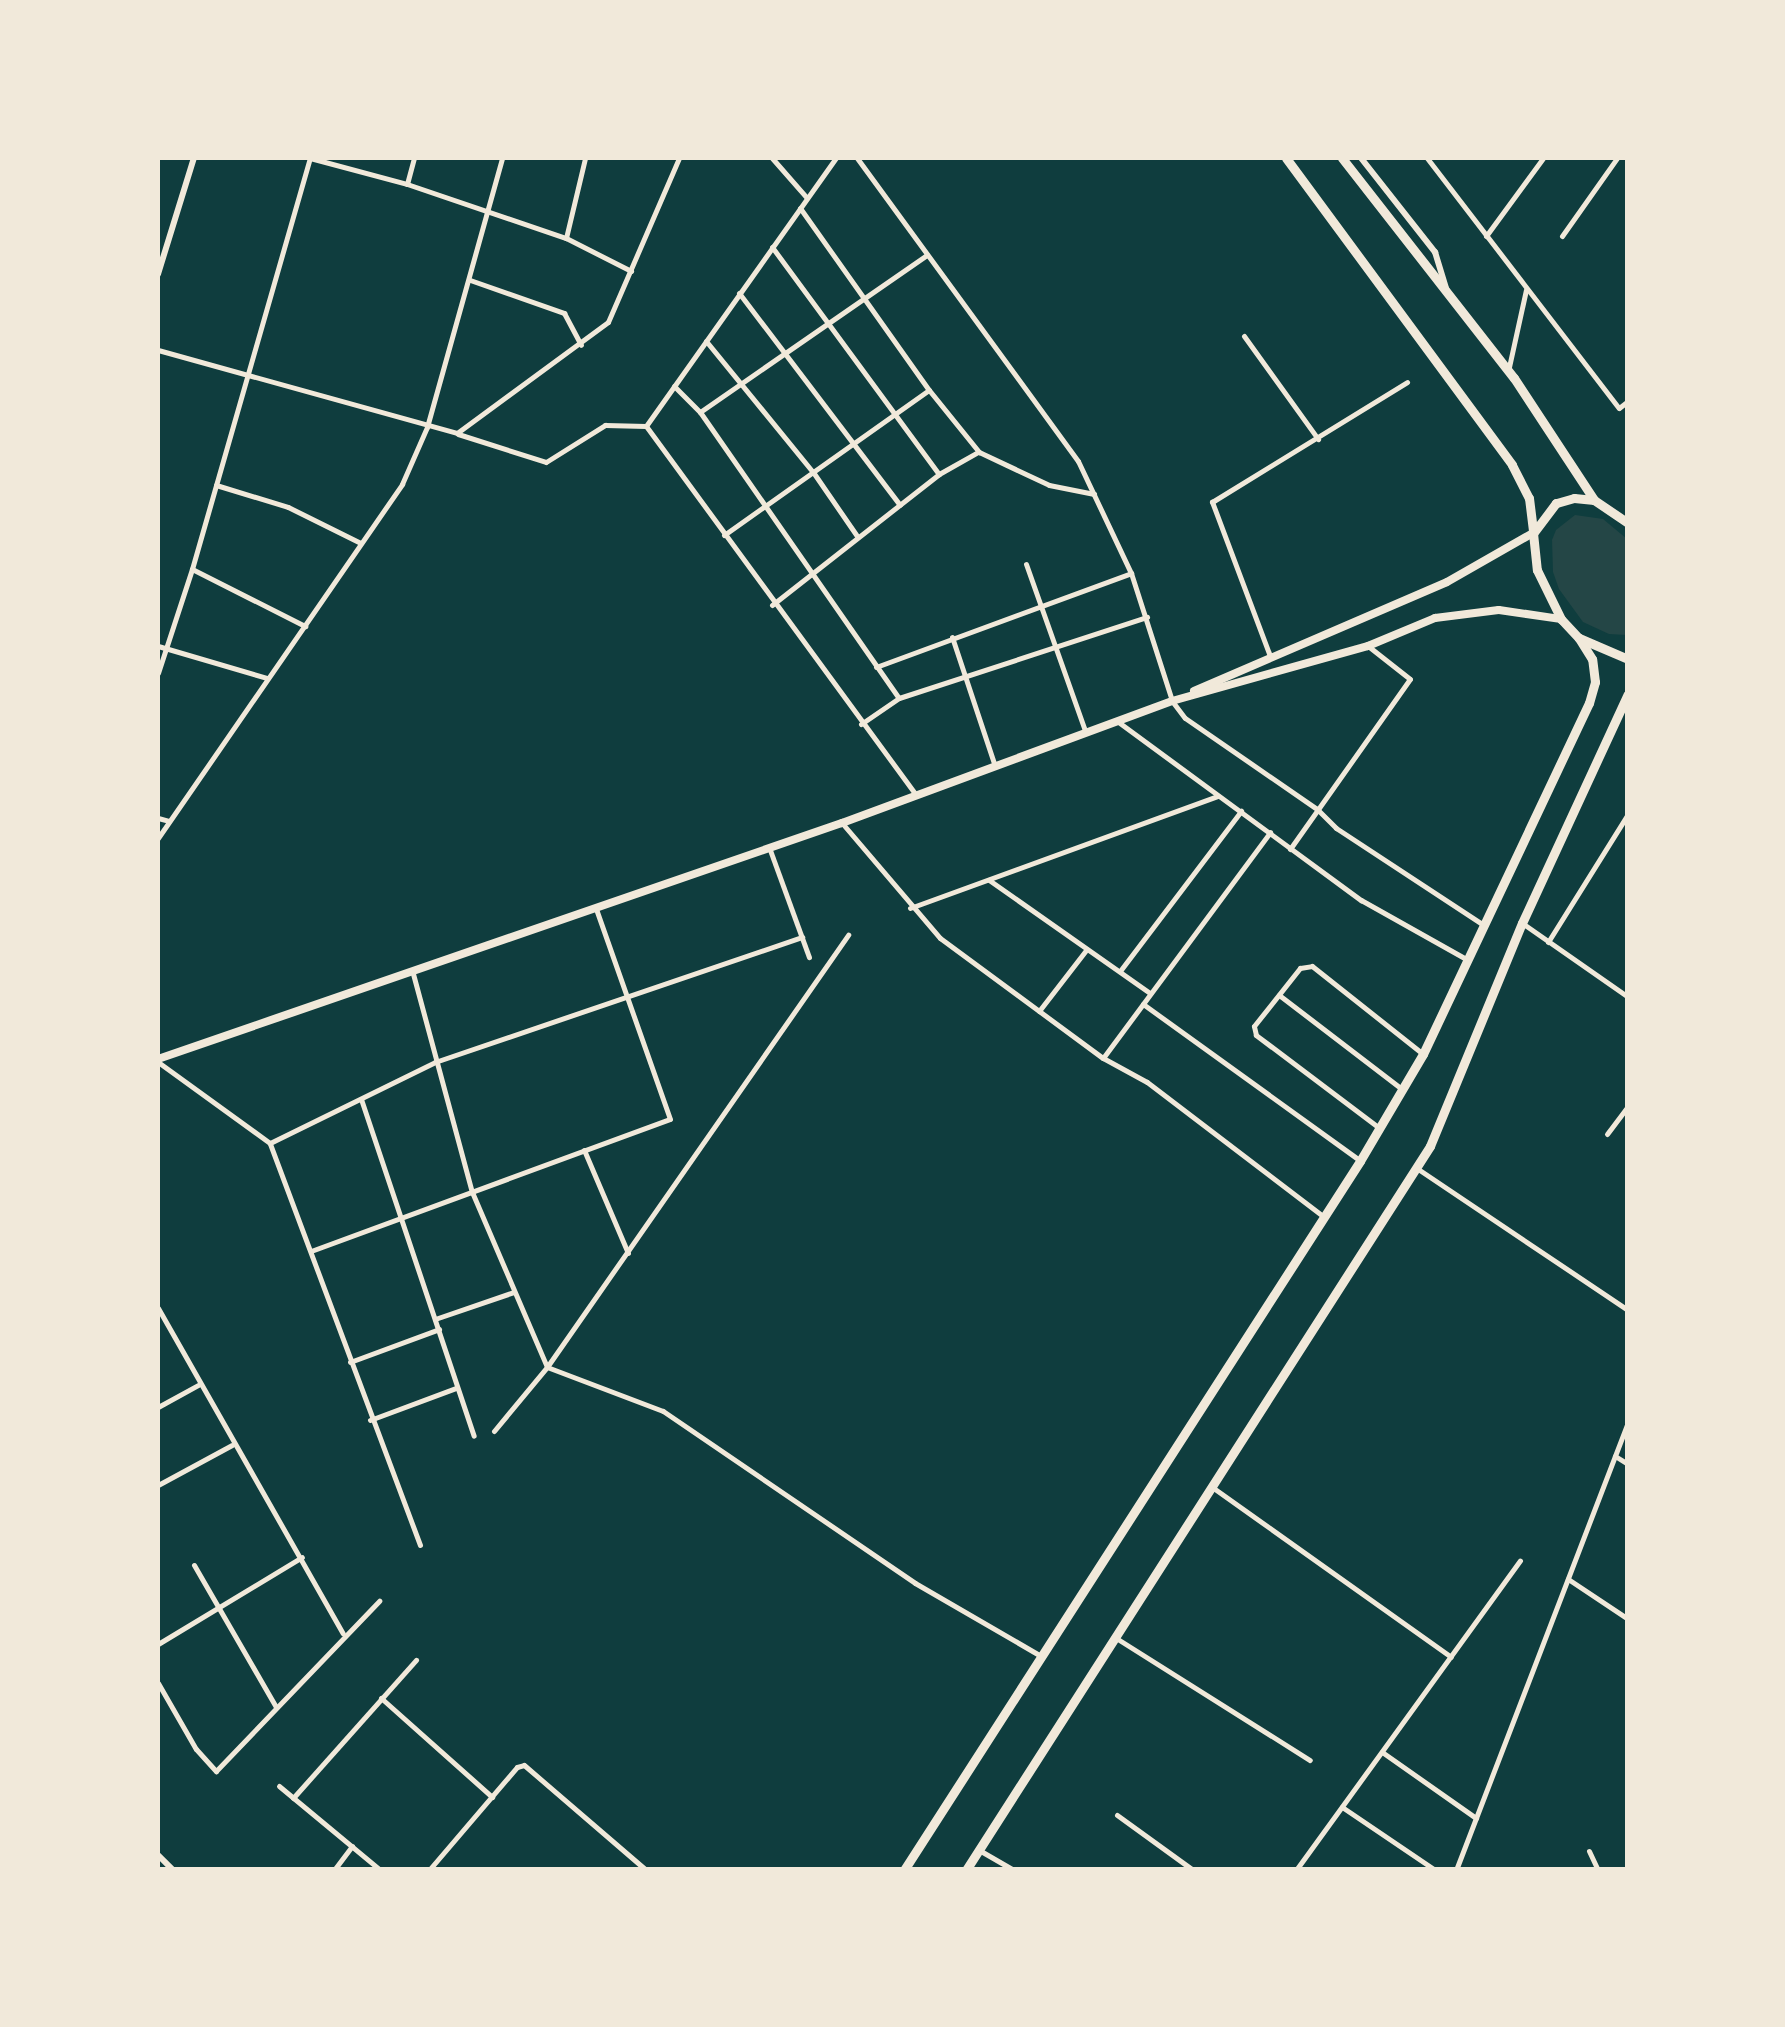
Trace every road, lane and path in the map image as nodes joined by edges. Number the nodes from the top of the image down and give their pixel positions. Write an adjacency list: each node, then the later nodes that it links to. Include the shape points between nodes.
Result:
1 (194, 158): 26 (street)
2 (310, 158): 16 (street); 39 (street)
3 (414, 158): 16 (street)
4 (502, 158): 19 (street)
5 (585, 158): 22 (street)
6 (679, 158): 25 (street)
7 (772, 158): 17 (street)
8 (836, 158): 17 (street)
9 (857, 158): 24 (street)
10 (1286, 158): 61 (main road, via 1512,465 1529,498)
11 (1342, 158): 29 (main road)
12 (1360, 158): 29 (street, via 1435,252)
13 (1427, 158): 20 (street)
14 (1543, 158): 20 (street)
15 (1618, 158): 21 (street)
16 (407, 184): 19 (street)
17 (807, 198): 18 (street)
18 (800, 208): 23 (street); 31 (street)
19 (488, 212): 22 (street); 27 (street)
20 (1486, 236): 28 (street)
21 (1562, 236)
22 (566, 238): 25 (street)
23 (772, 247): 30 (street); 32 (street)
24 (928, 255): 31 (street); 56 (street, via 1078,461)
25 (631, 271): 35 (street, via 608,322)
26 (158, 274)
27 (470, 280): 35 (street, via 564,313); 48 (street)
28 (1527, 289): 38 (street); 44 (street, via 1619,408)
29 (1446, 290): 38 (main road)
30 (739, 294): 34 (street); 37 (street)
31 (863, 300): 32 (street); 43 (street)
32 (829, 323): 37 (street); 46 (street)
33 (1244, 336): 50 (street)
34 (706, 341): 40 (street); 42 (street)
35 (581, 345): 49 (street)
36 (158, 350): 39 (street)
37 (786, 353): 40 (street); 51 (street)
38 (1508, 370): 57 (main road)
39 (248, 376): 48 (street); 55 (street)
40 (743, 382): 45 (street); 53 (street)
41 (1407, 382): 50 (street)
42 (674, 386): 45 (street); 47 (street)
43 (929, 390): 46 (street); 52 (street)
44 (1628, 401)
45 (700, 412): 58 (street)
46 (897, 413): 51 (street); 54 (street)
47 (646, 426): 49 (street, via 605,426 546,462); 62 (street)
48 (427, 427): 49 (street); 64 (street, via 402,484)
49 (457, 433)
50 (1318, 439): 79 (street, via 1212,502)
51 (854, 443): 53 (street); 59 (street)
52 (979, 452): 54 (street); 56 (street, via 1049,485)
53 (812, 472): 58 (street); 63 (street)
54 (939, 474): 59 (street)
55 (216, 485): 64 (street, via 288,507); 66 (street)
56 (1094, 494): 68 (street)
57 (1594, 500): 60 (main road); 61 (main road, via 1556,503)
58 (766, 505): 62 (street); 67 (street)
59 (900, 505): 63 (street)
60 (1628, 523)
61 (1533, 533): 72 (main road, via 1537,570); 79 (main road, via 1446,582)
62 (724, 535): 69 (street)
63 (857, 536): 67 (street)
64 (363, 544): 73 (street)
65 (1026, 564): 70 (street)
66 (192, 570): 73 (street); 76 (street)
67 (814, 572): 69 (street); 81 (street)
68 (1130, 574): 70 (street); 71 (street)
69 (772, 605): 89 (street)
70 (1040, 607): 74 (street); 78 (street)
71 (1147, 617): 78 (street); 87 (street)
72 (1561, 618): 75 (main road); 77 (main road, via 1466,612)
73 (305, 626): 83 (street)
74 (952, 637): 81 (street); 84 (street)
75 (1579, 638): 80 (main road); 108 (main road, via 1592,659 1595,682 1588,704)
76 (161, 646): 82 (street); 83 (street)
77 (1368, 646): 87 (main road); 94 (street, via 1410,679)
78 (1058, 649): 84 (street); 90 (street)
79 (1270, 656): 87 (main road)
80 (1628, 659)
81 (876, 666): 86 (street)
82 (158, 673)
83 (267, 678): 98 (street)
84 (969, 678): 86 (street); 91 (street)
85 (1628, 694): 107 (main road)
86 (899, 698): 89 (street)
87 (1172, 701): 88 (main road); 94 (street, via 1185,718)
88 (1117, 721): 90 (main road); 93 (street)
89 (862, 724): 92 (street)
90 (1086, 733): 91 (main road)
91 (995, 766): 92 (main road)
92 (916, 796): 99 (main road)
93 (1219, 796): 95 (street); 104 (street)
94 (1317, 809): 103 (street); 108 (street)
95 (1241, 811): 100 (street); 116 (street)
96 (1628, 814): 111 (street)
97 (158, 818): 98 (street)
98 (169, 822): 101 (street)
99 (842, 823): 102 (main road); 106 (street)
100 (1270, 832): 103 (street); 117 (street)
101 (158, 838)
102 (769, 847): 105 (main road); 110 (street)
103 (1290, 850): 114 (street, via 1361,900)
104 (989, 880): 106 (street); 112 (street)
105 (596, 906): 115 (main road); 120 (street)
106 (910, 908): 122 (street)
107 (1522, 923): 111 (street); 135 (main road, via 1461,1078)
108 (1485, 925): 114 (main road)
109 (848, 935): 140 (street)
110 (802, 937): 113 (street); 120 (street)
111 (1548, 942): 119 (street)
112 (1087, 948): 116 (street); 122 (street)
113 (809, 957)
114 (1469, 960): 123 (main road)
115 (412, 970): 125 (main road); 126 (street)
116 (1120, 971): 117 (street)
117 (1150, 993): 121 (street)
118 (1279, 995): 123 (street, via 1300,968 1312,966); 127 (street); 130 (street, via 1254,1026 1256,1035)
119 (1628, 997)
120 (625, 999): 126 (street); 133 (street, via 670,1119)
121 (1142, 1004): 124 (street); 134 (street)
122 (1039, 1011): 124 (street)
123 (1423, 1054): 127 (main road)
124 (1102, 1058): 137 (street, via 1146,1082)
125 (158, 1060): 132 (street)
126 (435, 1062): 128 (street); 136 (street)
127 (1402, 1089): 130 (main road)
128 (361, 1098): 132 (street); 138 (street)
129 (1628, 1106): 131 (street)
130 (1378, 1127): 134 (main road)
131 (1607, 1134)
132 (270, 1143): 139 (street)
133 (584, 1150): 136 (street); 140 (street)
134 (1360, 1160): 137 (main road)
135 (1416, 1167): 143 (street); 161 (main road)
136 (472, 1192): 138 (street); 141 (street)
137 (1323, 1216): 173 (main road)
138 (403, 1217): 139 (street); 144 (street)
139 (310, 1252): 148 (street)
140 (628, 1252): 149 (street)
141 (514, 1292): 144 (street); 149 (street)
142 (158, 1308): 145 (street)
143 (1628, 1310)
144 (435, 1319): 146 (street)
145 (168, 1327): 147 (street); 150 (street)
146 (439, 1329): 148 (street); 151 (street)
147 (158, 1332)
148 (350, 1362): 153 (street)
149 (547, 1366): 155 (street); 173 (street, via 663,1410 916,1583)
150 (198, 1385): 152 (street); 157 (street)
151 (456, 1388): 153 (street); 156 (street)
152 (158, 1407)
153 (370, 1420): 162 (street)
154 (1628, 1423): 158 (street)
155 (494, 1431)
156 (474, 1436)
157 (232, 1445): 160 (street); 163 (street)
158 (1615, 1456): 159 (street); 166 (street)
159 (1628, 1464)
160 (158, 1485)
161 (1210, 1485): 171 (main road); 174 (street)
162 (420, 1545)
163 (302, 1557): 168 (street); 170 (street)
164 (1520, 1560): 174 (street)
165 (194, 1564): 168 (street)
166 (1568, 1579): 169 (street); 186 (street)
167 (378, 1600): 170 (street)
168 (218, 1606): 172 (street); 178 (street)
169 (1628, 1619)
170 (343, 1634): 178 (street)
171 (1113, 1636): 180 (street); 188 (main road)
172 (158, 1644)
173 (1041, 1656): 197 (main road)
174 (1450, 1658): 179 (street)
175 (416, 1660): 177 (street)
176 (158, 1684): 178 (street, via 216,1771)
177 (381, 1698): 182 (street); 183 (street)
178 (276, 1707)
179 (1382, 1752): 184 (street); 186 (street)
180 (1310, 1760)
181 (279, 1786): 183 (street)
182 (492, 1797): 195 (street); 196 (street, via 517,1767 532,1768)
183 (294, 1798): 187 (street)
184 (1342, 1807): 191 (street); 203 (street)
185 (1118, 1815): 200 (street)
186 (1476, 1818): 204 (street)
187 (352, 1846): 193 (street); 194 (street)
188 (979, 1850): 198 (main road); 199 (street)
189 (1589, 1851): 205 (street)
190 (158, 1855): 192 (street)
191 (1302, 1862): 201 (street); 202 (street)
192 (173, 1870)
193 (334, 1870)
194 (380, 1870)
195 (428, 1870)
196 (646, 1870)
197 (904, 1870)
198 (966, 1870)
199 (1013, 1870)
200 (1193, 1870)
201 (1296, 1870)
202 (1312, 1870)
203 (1435, 1870)
204 (1456, 1870)
205 (1598, 1870)

